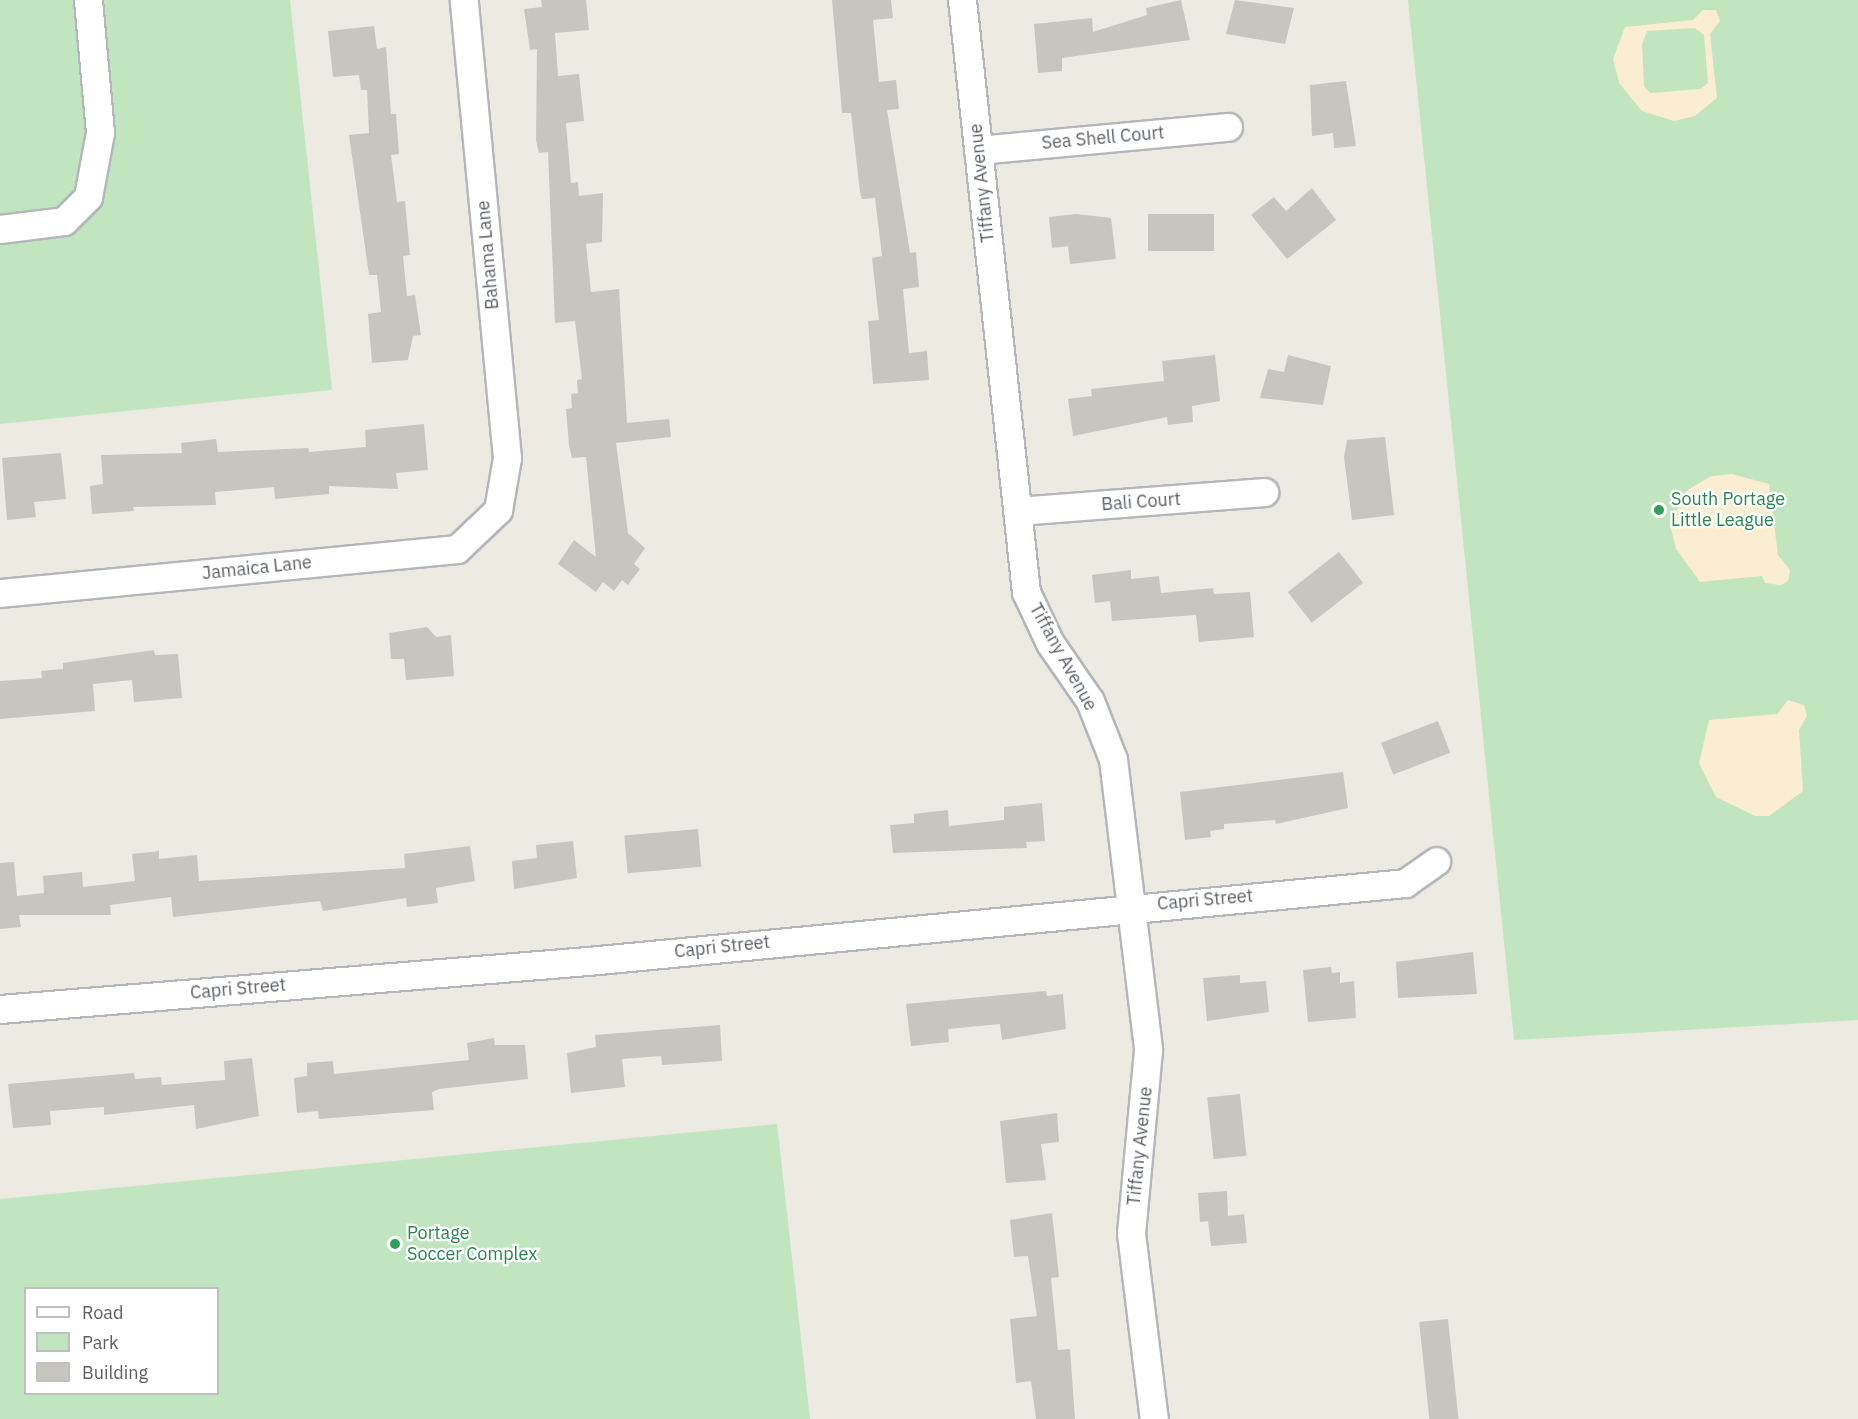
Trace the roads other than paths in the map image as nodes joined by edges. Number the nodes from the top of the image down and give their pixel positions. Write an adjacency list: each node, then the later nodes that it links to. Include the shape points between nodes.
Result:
1 (88, 0): 6 (street, via 100,132 88,197 64,221)
2 (464, 0): 8 (street, Bahama Lane, via 507,458)
3 (962, 0): 5 (street, Tiffany Avenue)
4 (1228, 127): 5 (street, Sea Shell Court)
5 (978, 150): 9 (street, Tiffany Avenue)
6 (0, 229)
7 (1264, 492): 9 (street, Bali Court)
8 (498, 510): 10 (street, Jamaica Lane, via 457,549)
9 (1018, 511): 12 (street, Tiffany Avenue, via 1026,592 1050,643 1090,701 1113,759)
10 (0, 593)
11 (1436, 861): 12 (street, Capri Street, via 1405,883)
12 (1130, 907): 13 (street, Capri Street, via 588,961); 14 (street, Tiffany Avenue, via 1149,1050 1131,1233)
13 (0, 1009)
14 (1154, 1419)

